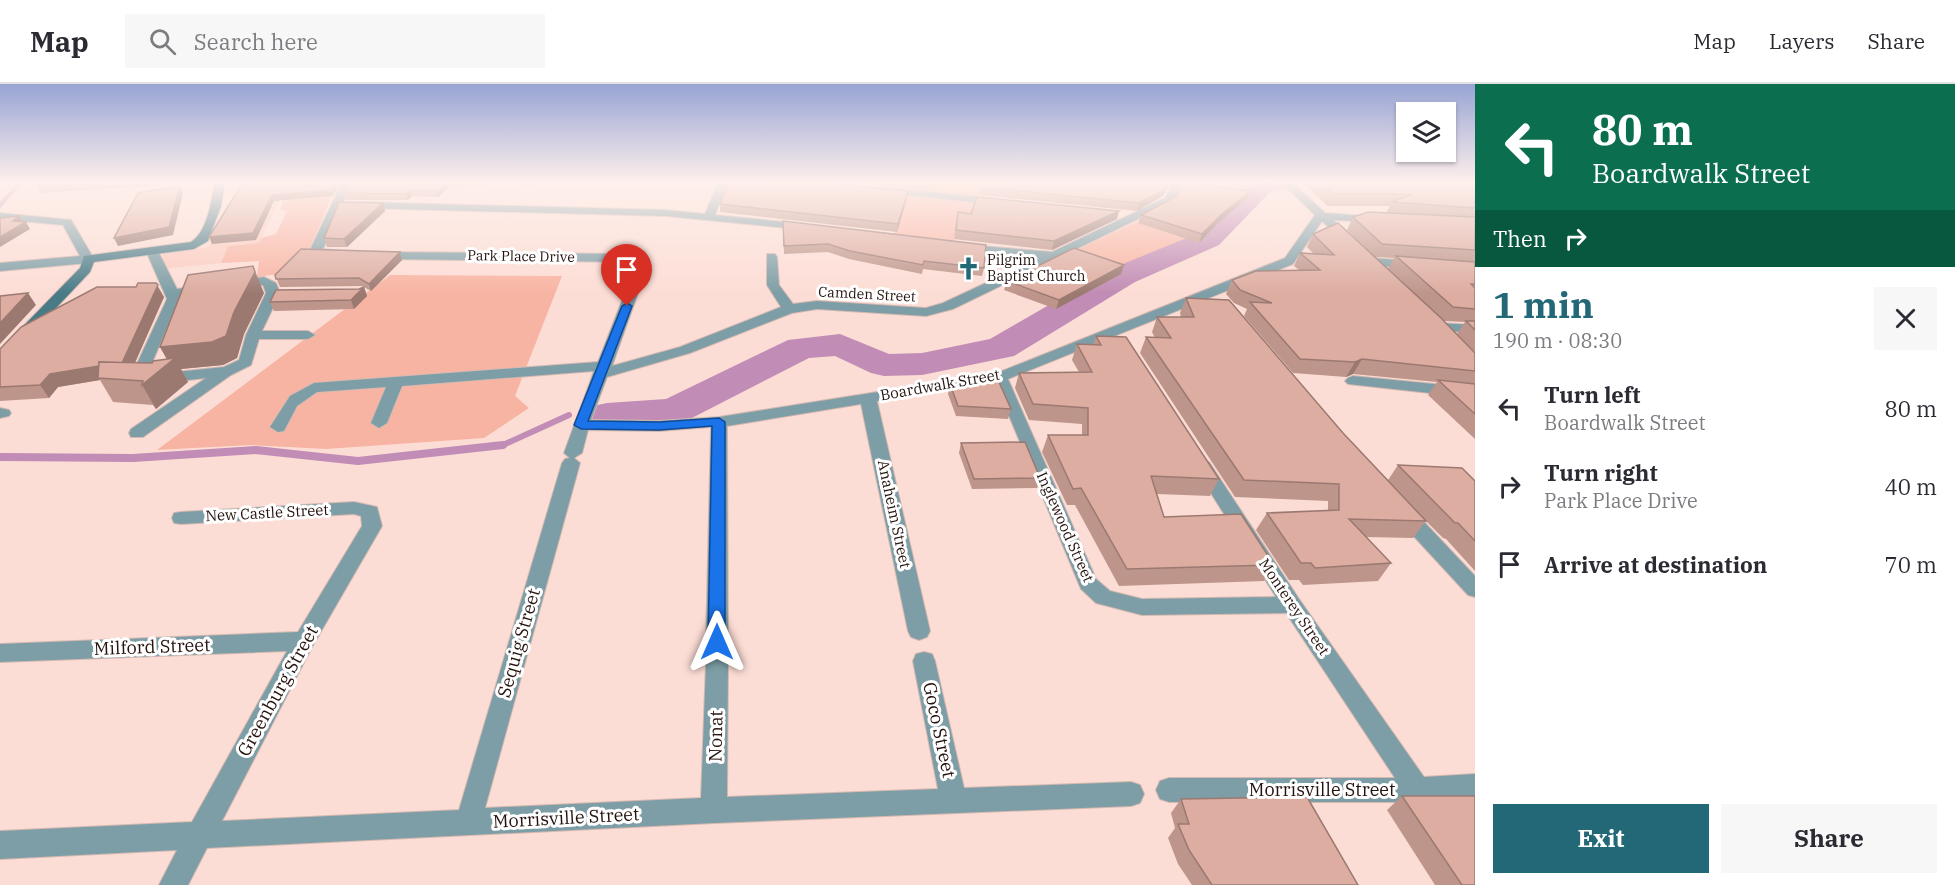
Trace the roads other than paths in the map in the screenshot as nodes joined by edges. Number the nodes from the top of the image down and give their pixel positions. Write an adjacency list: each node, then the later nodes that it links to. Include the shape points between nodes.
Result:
1 (38, 219): 20 (street, via 67,222)
2 (211, 219): 14 (street, via 204,239)
3 (331, 219): 15 (street, via 316,250)
4 (731, 219): 10 (street)
5 (1132, 219): 18 (street, Camden Street)
6 (1317, 219): 11 (street, Boardwalk Street)
7 (1324, 219): 12 (street)
8 (1381, 219): 9 (street)
9 (1392, 220)
10 (818, 229)
11 (1308, 231): 12 (street); 27 (street, Boardwalk Street, via 1289,261 1218,296)
12 (1343, 235): 17 (street)
13 (952, 246): 18 (street)
14 (152, 251): 20 (street); 24 (street)
15 (341, 254)
16 (371, 255): 33 (street, Park Place Drive, via 639,260 642,266)
17 (1364, 255): 21 (street); 23 (street)
18 (1052, 256): 25 (street, Camden Street, via 948,306 926,312 817,304)
19 (771, 257): 25 (street, via 772,285)
20 (87, 259): 22 (street); 32 (street, via 86,269)
21 (1429, 266)
22 (0, 267)
23 (1386, 277)
24 (174, 293): 28 (street, via 270,283 279,293); 34 (street, via 137,381)
25 (789, 309): 33 (street, Camden Street, via 685,350)
26 (1475, 329): 30 (street, via 1435,323)
27 (1116, 331): 31 (street); 35 (street, Boardwalk Street)
28 (253, 335): 29 (street); 34 (street, via 246,362)
29 (308, 335)
30 (1453, 343)
31 (1128, 351)
32 (0, 359)
33 (603, 370): 37 (street, Camden Street); 42 (street, Park Place Drive)
34 (227, 371): 44 (street)
35 (1000, 376): 39 (street, Boardwalk Street); 50 (street, Inglewood Street, via 1088,584 1103,597 1142,607)
36 (1353, 381): 38 (street)
37 (396, 383): 41 (street); 43 (street, Camden Street, via 315,388 290,402)
38 (1475, 393)
39 (868, 398): 40 (street, Boardwalk Street); 51 (street, Anaheim Street)
40 (719, 422): 42 (street, Boardwalk Street); 60 (street, Nonat)
41 (379, 423)
42 (581, 425): 61 (street, Sequig Street)
43 (278, 427)
44 (137, 433)
45 (1191, 449): 50 (street, Monterey Street)
46 (1395, 504): 49 (street)
47 (354, 507): 48 (street, New Castle Street); 52 (street, Greenburg Street, via 370,512 372,526)
48 (181, 518)
49 (1475, 589)
50 (1292, 605): 57 (street, Monterey Street)
51 (919, 631)
52 (304, 641): 53 (street, Milford Street); 62 (street, Greenburg Street)
53 (0, 653)
54 (924, 661): 59 (street, Goco Street)
55 (1475, 786): 57 (street, Morrisville Street)
56 (1169, 790): 57 (street, Morrisville Street)
57 (1418, 790)
58 (1131, 794): 59 (street, Morrisville Street)
59 (953, 799): 60 (street, Morrisville Street)
60 (714, 810): 61 (street, Morrisville Street)
61 (468, 823): 62 (street, Morrisville Street)
62 (199, 836): 63 (street, Morrisville Street); 64 (street, Greenburg Street)
63 (0, 845)
64 (173, 885)

